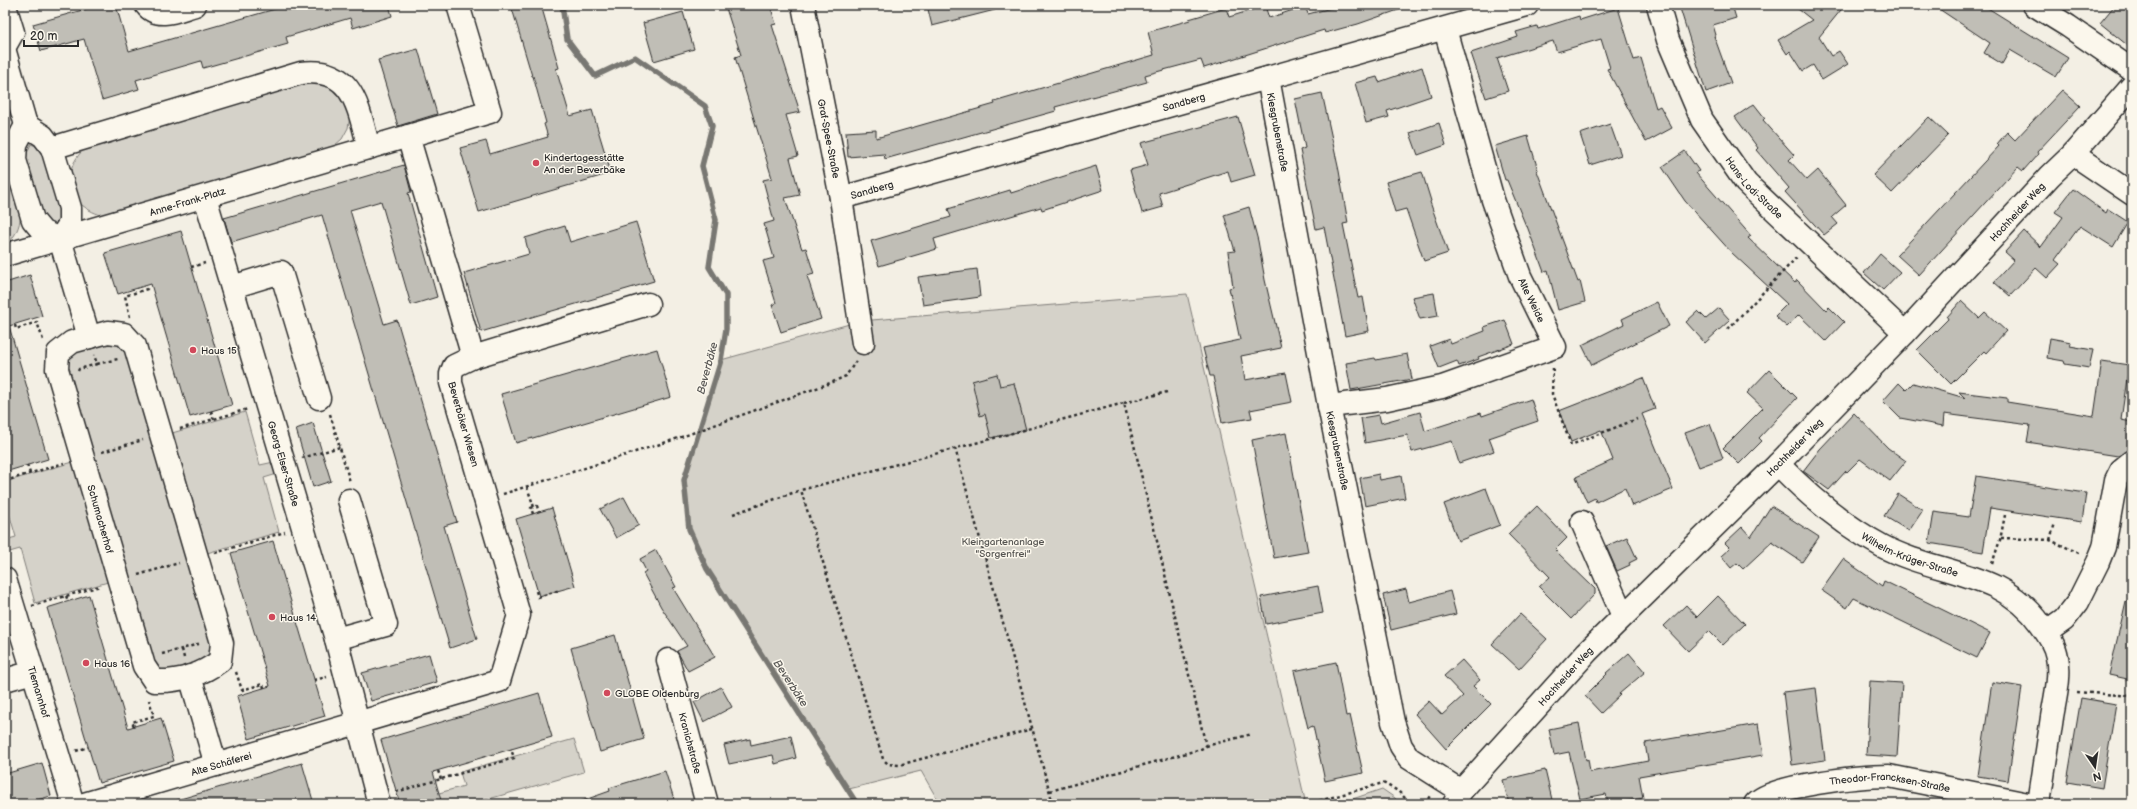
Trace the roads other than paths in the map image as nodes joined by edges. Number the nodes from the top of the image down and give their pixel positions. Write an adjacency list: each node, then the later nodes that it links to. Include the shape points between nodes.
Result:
1 (146, 5): 2 (street, via 161,14)
2 (195, 5)
3 (458, 5): 16 (street, via 490,112)
4 (804, 5): 23 (street, Graf-Spee-Straße)
5 (1527, 5): 9 (street, Sandberg)
6 (1658, 5): 28 (street, Hans-Lodi-Straße, via 1668,40 1702,120 1746,182)
7 (2034, 5): 12 (street)
8 (11, 7): 10 (street, via 13,32)
9 (1444, 29): 13 (street, Sandberg); 33 (street, Alte Weide, via 1493,200 1520,276 1555,347 1442,387 1387,399)
10 (5, 46)
11 (5, 52): 15 (street)
12 (2132, 70)
13 (1268, 78): 23 (street, Sandberg); 33 (street, Kiesgrubenstraße)
14 (2132, 86): 19 (street, Hochheider Weg)
15 (26, 124): 17 (street, via 43,136); 20 (street)
16 (408, 136): 18 (street, Anne-Frank-Platz); 31 (street)
17 (52, 148): 18 (street, via 293,75 315,71 329,74 351,91); 24 (street, via 70,208 70,224)
18 (369, 148): 22 (street, Anne-Frank-Platz)
19 (2073, 154): 21 (street); 28 (street, Hochheider Weg)
20 (10, 161): 24 (street, via 33,220 43,232)
21 (2132, 194)
22 (205, 197): 24 (street, Anne-Frank-Platz); 26 (street, Georg-Elser-Straße)
23 (841, 198): 30 (street, Graf-Spee-Straße)
24 (60, 239): 25 (street, Anne-Frank-Platz); 29 (street)
25 (5, 255)
26 (232, 287): 32 (street, via 281,272); 41 (street, Georg-Elser-Straße)
27 (648, 304): 31 (street)
28 (1904, 333): 35 (street, Hochheider Weg)
29 (89, 337): 44 (street, via 108,332 124,334 135,346 222,643 220,662 206,671); 44 (street, Schumacherhof, via 72,342 58,353 57,369 144,666 154,681 171,681)
30 (863, 344)
31 (473, 357): 46 (street, Beverbäker Wiesen, via 454,366 451,383 519,615 498,681)
32 (319, 398)
33 (1329, 406): 48 (street, Kiesgrubenstraße, via 1393,722 1401,746 1409,758)
34 (2132, 461): 40 (street, via 2116,480 2104,547 2098,562 2078,602 2064,620)
35 (1778, 464): 39 (street, Hochheider Weg); 40 (street, Wilhelm-Krüger-Straße, via 1822,505 1882,546 1914,560 1986,581 2019,600)
36 (349, 500): 41 (street, via 386,625)
37 (1582, 522): 39 (street)
38 (5, 579): 43 (street, Tiemannhof)
39 (1623, 616): 48 (street, Hochheider Weg, via 1582,658)
40 (2047, 632): 55 (street, Wilhelm-Krüger-Straße, via 2058,659 2056,690)
41 (336, 639): 46 (street, Georg-Elser-Straße)
42 (668, 660): 52 (street, Kranichstraße)
43 (33, 672): 45 (street); 50 (street, Tiemannhof)
44 (190, 676): 47 (street)
45 (5, 680)
46 (358, 723): 47 (street, Alte Schäferei); 49 (street, Georg-Elser-Straße)
47 (216, 765): 51 (street, Alte Schäferei)
48 (1458, 798)
49 (378, 801)
50 (73, 804)
51 (84, 804)
52 (707, 804)
53 (1755, 804): 54 (street, Theodor-Francksen-Straße, via 1761,798 1774,793 1865,776 1896,778)
54 (2028, 804)
55 (2038, 804)

